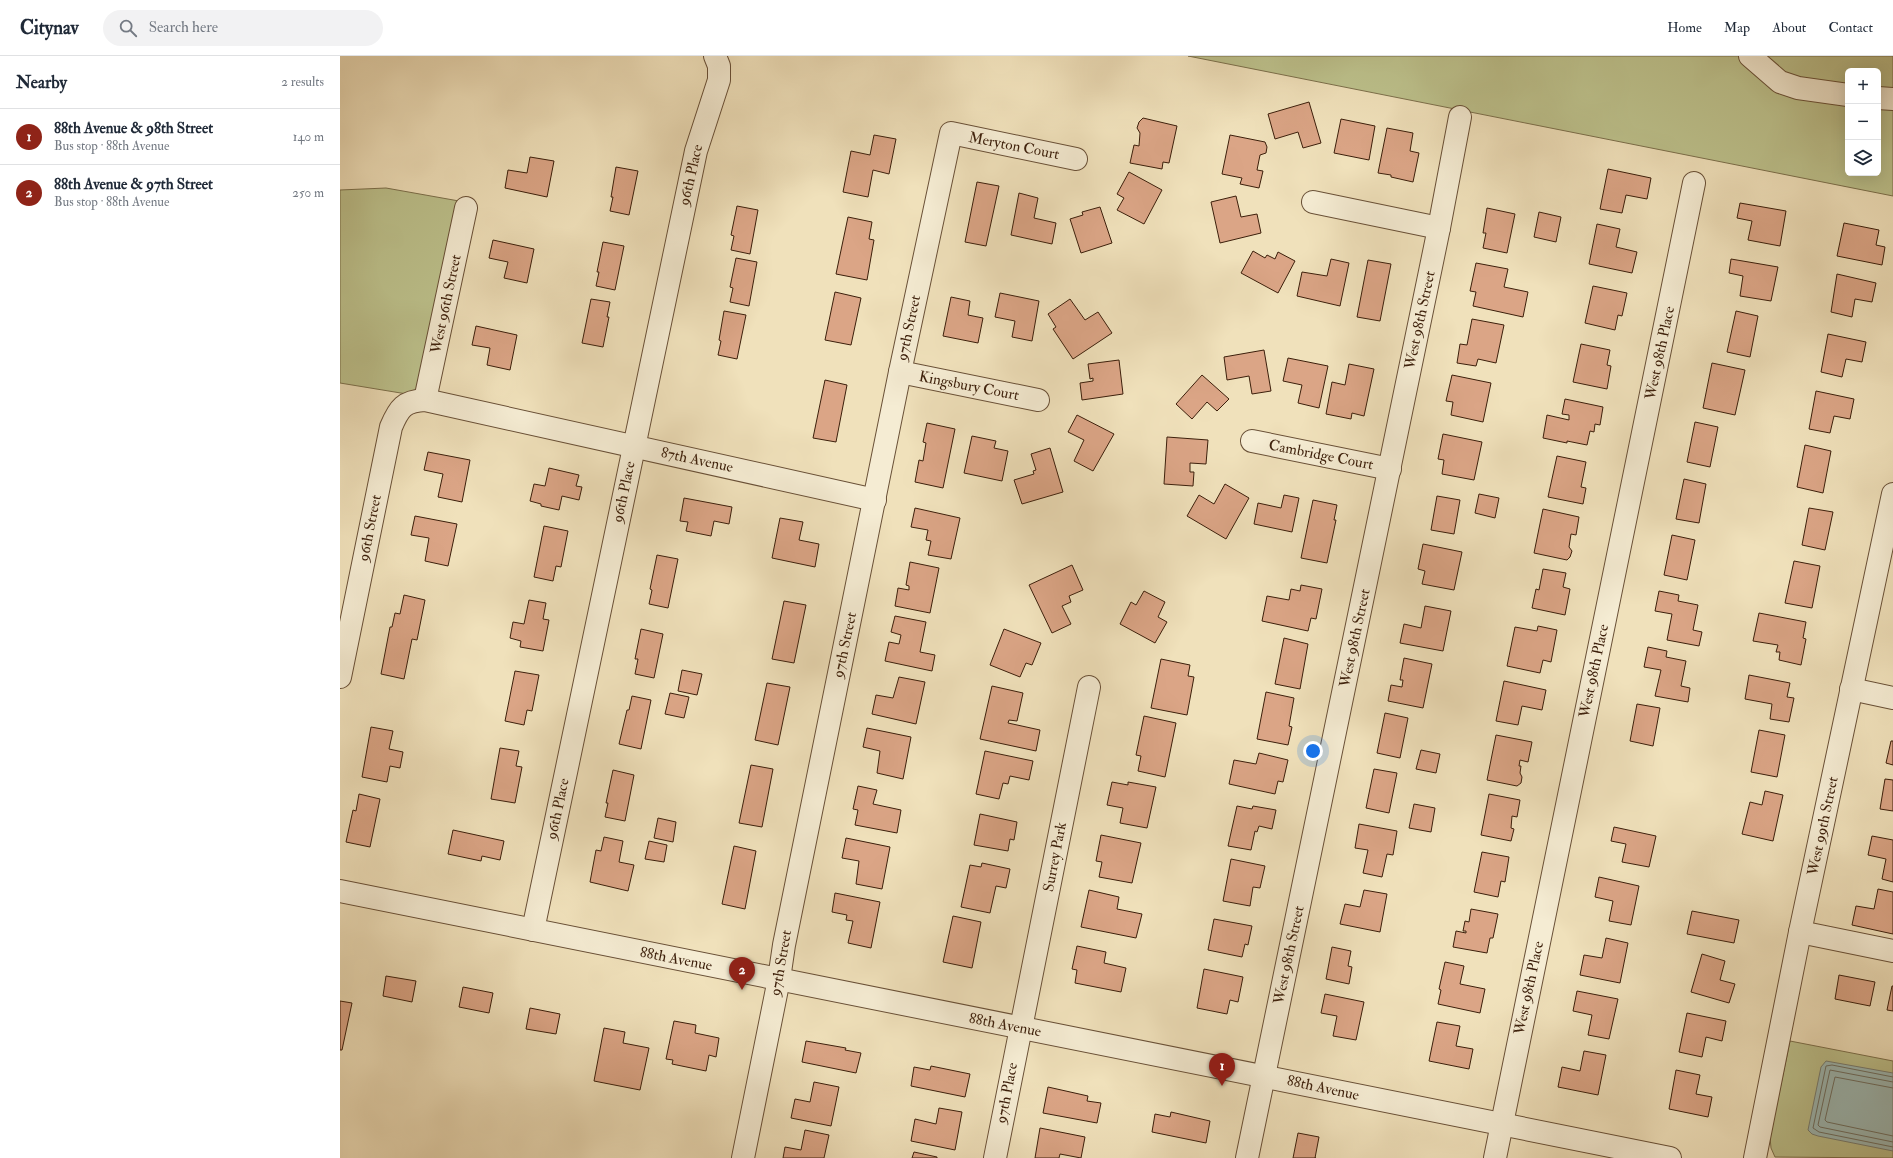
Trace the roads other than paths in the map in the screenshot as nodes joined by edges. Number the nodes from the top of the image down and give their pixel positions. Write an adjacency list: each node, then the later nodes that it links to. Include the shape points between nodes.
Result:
1 (715, 56): 17 (street, 96th Place, via 719,66 719,80 696,151)
2 (1750, 56): 3 (street, via 1780,82 1798,88)
3 (1845, 95)
4 (1881, 98): 5 (street)
5 (1893, 99)
6 (1460, 117): 12 (street, West 98th Street)
7 (951, 133): 8 (street, Meryton Court); 13 (street, 97th Street)
8 (1076, 158)
9 (1694, 183): 32 (street, West 98th Place)
10 (1313, 202): 12 (street)
11 (466, 208): 14 (street, West 96th Street)
12 (1439, 228): 18 (street, West 98th Street)
13 (900, 372): 15 (street, Kingsbury Court); 20 (street, 97th Street)
14 (425, 400): 17 (street, 87th Avenue); 21 (street, 96th Street, via 405,404 391,427)
15 (1038, 400)
16 (1252, 441): 18 (street, Cambridge Court)
17 (634, 446): 20 (street, 87th Avenue); 26 (street, 96th Place)
18 (1390, 469): 31 (street, West 98th Street)
19 (1893, 494): 23 (street, West 99th Street)
20 (875, 500): 29 (street, 97th Street)
21 (340, 677)
22 (1089, 687): 30 (street, Surrey Park)
23 (1851, 689): 24 (street); 27 (street, West 99th Street)
24 (1893, 698)
25 (340, 891): 26 (street, 88th Avenue)
26 (533, 930): 29 (street, 88th Avenue)
27 (1800, 932): 28 (street); 38 (street, West 99th Street)
28 (1893, 951)
29 (779, 979): 30 (street, 88th Avenue); 33 (street, 97th Street)
30 (1020, 1028): 31 (street, 88th Avenue); 34 (street, 97th Place)
31 (1263, 1076): 32 (street, 88th Avenue); 35 (street, West 98th Street)
32 (1502, 1124): 36 (street, West 98th Place); 37 (street, 88th Avenue)
33 (743, 1158)
34 (995, 1158)
35 (1247, 1158)
36 (1495, 1158)
37 (1670, 1158)
38 (1755, 1158)

